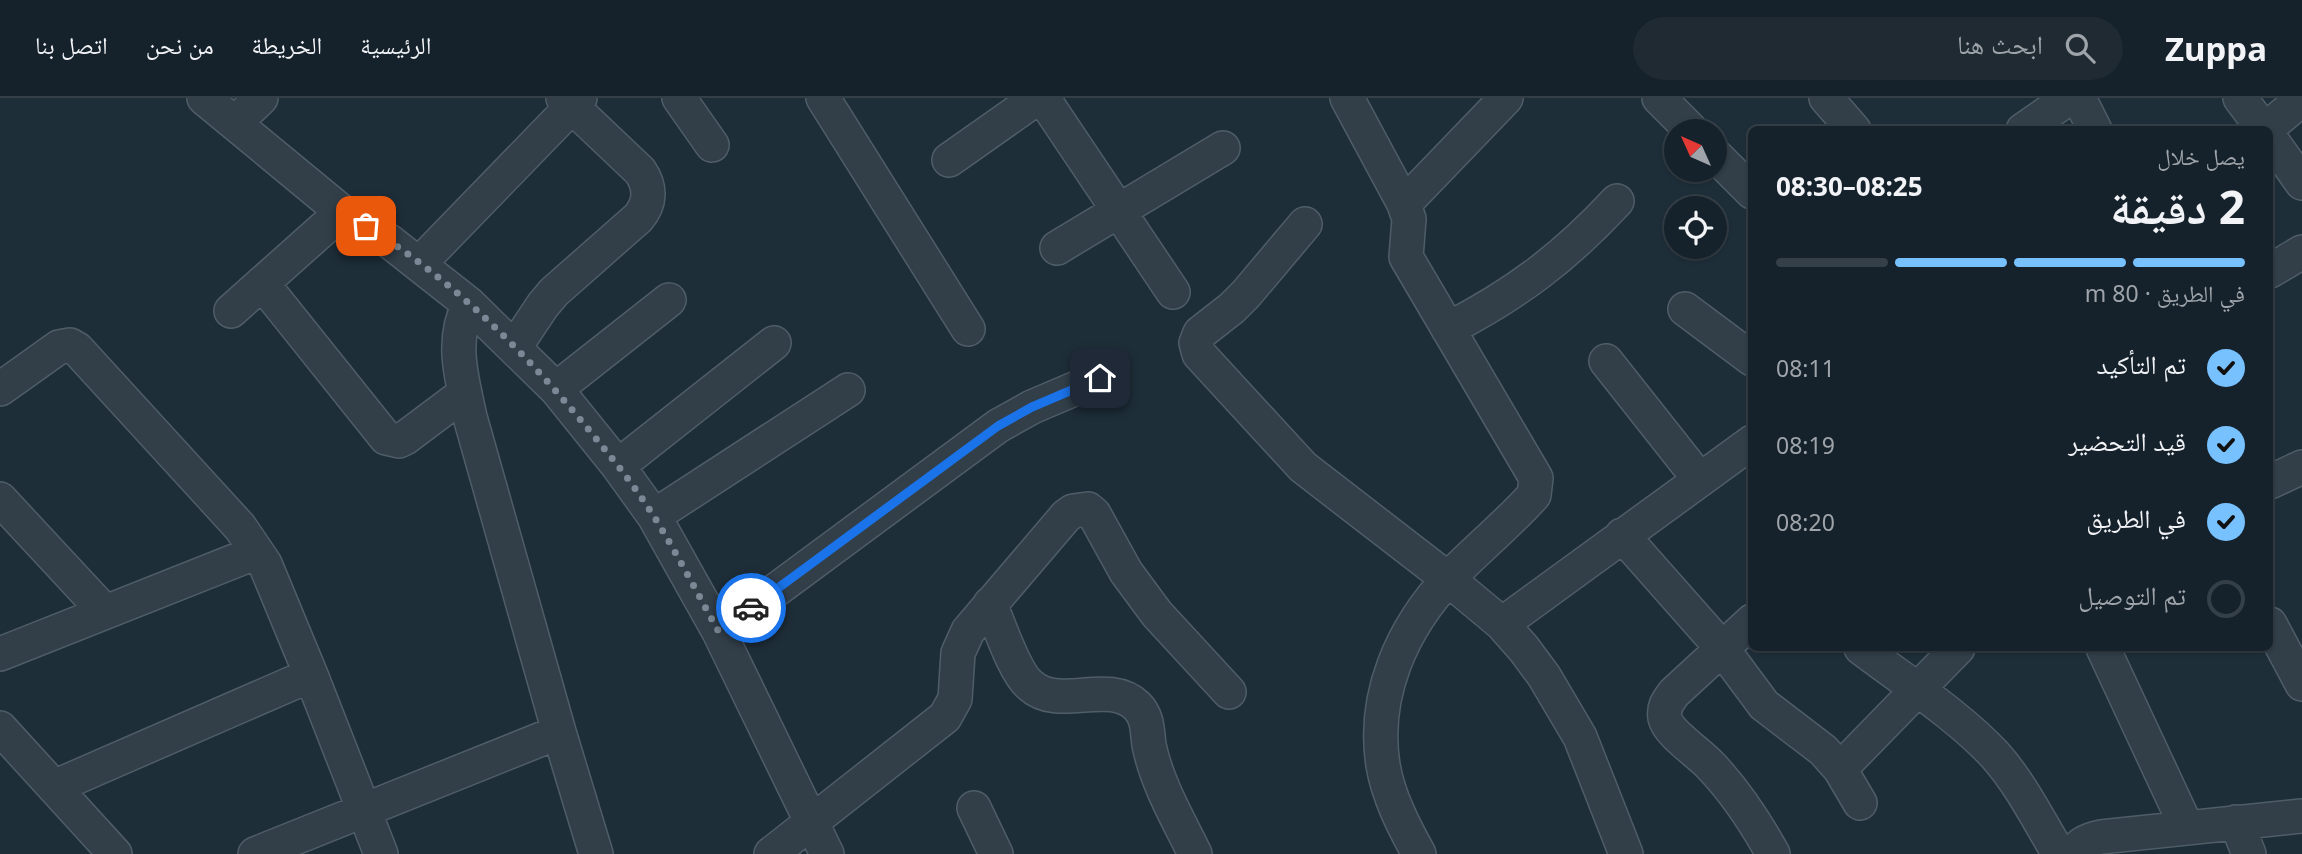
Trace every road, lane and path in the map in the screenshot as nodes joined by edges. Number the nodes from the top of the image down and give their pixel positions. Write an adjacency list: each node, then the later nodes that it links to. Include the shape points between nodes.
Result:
1 (204, 98): 17 (street)
2 (261, 98): 17 (street)
3 (679, 98): 24 (street)
4 (823, 98): 45 (street)
5 (1037, 98): 26 (street)
6 (1043, 98): 32 (street)
7 (1348, 98): 31 (street)
8 (1506, 98): 31 (street)
9 (1659, 98): 16 (street)
10 (1826, 98): 18 (street)
11 (2068, 98): 19 (street)
12 (2080, 98): 20 (street)
13 (2240, 98): 21 (street)
14 (2302, 99): 22 (street)
15 (571, 101): 37 (street); 48 (street, via 640,171 648,186 648,203 638,218 554,292)
16 (1680, 119)
17 (235, 123): 33 (street)
18 (1850, 126)
19 (2029, 126)
20 (2093, 126)
21 (2261, 126)
22 (2269, 126)
23 (2273, 142): 28 (street)
24 (712, 145)
25 (1223, 148): 32 (street)
26 (949, 160)
27 (1727, 167): 29 (street)
28 (2302, 183)
29 (1748, 188)
30 (1617, 201): 46 (street, via 1588,233 1531,281)
31 (1404, 204): 46 (street, via 1409,219 1406,257)
32 (1119, 210): 35 (street); 40 (street)
33 (342, 212): 37 (street); 39 (street)
34 (1305, 224): 65 (street, via 1246,294 1200,333 1199,354 1303,467)
35 (1057, 248)
36 (2302, 252): 38 (street)
37 (420, 263): 42 (street)
38 (2273, 269)
39 (262, 283): 44 (street); 55 (street, via 386,438 405,438)
40 (1173, 292)
41 (669, 300): 53 (street)
42 (469, 304): 48 (street); 55 (street, via 460,321 458,344)
43 (1685, 309): 49 (street)
44 (231, 311)
45 (968, 329)
46 (1448, 329): 65 (street, via 1533,471 1536,485 1534,495)
47 (774, 343): 57 (street)
48 (515, 347): 53 (street)
49 (1748, 356)
50 (1606, 361): 59 (street)
51 (1100, 378): 71 (street, via 998,426)
52 (0, 389): 64 (street, via 59,346 70,345 240,527)
53 (556, 389): 57 (street)
54 (848, 390): 62 (street)
55 (465, 393): 82 (street)
56 (1748, 445): 59 (street)
57 (618, 466): 62 (street)
58 (2302, 467): 60 (street)
59 (1700, 480): 63 (street)
60 (2273, 481)
61 (0, 499): 67 (street)
62 (654, 516): 71 (street)
63 (1622, 535): 68 (street); 72 (street)
64 (257, 552): 67 (street); 77 (street)
65 (1448, 579): 68 (street); 101 (street, via 1411,626 1383,696 1383,768)
66 (990, 604): 80 (street, via 1066,516 1088,509 1157,614); 90 (street, via 962,641 955,699 945,717); 100 (street, via 1030,686 1054,696 1117,695 1141,710 1157,772)
67 (105, 612): 76 (street)
68 (1502, 624): 102 (street, via 1544,676 1580,737)
69 (1748, 624): 72 (street)
70 (2273, 630): 78 (street)
71 (719, 632): 90 (street)
72 (1721, 647): 83 (street, via 1763,705 1804,734); 103 (street, via 1674,693 1665,705 1665,720 1723,781)
73 (1865, 651): 79 (street)
74 (1955, 651): 79 (street)
75 (2104, 651): 91 (street)
76 (0, 654)
77 (311, 675): 84 (street); 86 (street)
78 (2302, 684)
79 (1915, 689): 83 (street); 104 (street, via 1995,756)
80 (1229, 692)
81 (0, 728): 84 (street)
82 (559, 732): 86 (street); 96 (street)
83 (1840, 769): 85 (street)
84 (54, 787): 93 (street)
85 (1860, 803)
86 (365, 808): 94 (street); 95 (street)
87 (974, 808): 99 (street)
88 (2302, 816): 89 (street)
89 (2236, 822): 91 (street); 106 (street)
90 (811, 823): 97 (street); 98 (street)
91 (2187, 828): 92 (street)
92 (2131, 844): 105 (street, via 2089,840)
93 (115, 854)
94 (255, 854)
95 (381, 854)
96 (596, 854)
97 (771, 854)
98 (827, 854)
99 (996, 854)
100 (1195, 854)
101 (1419, 854)
102 (1626, 854)
103 (1773, 854)
104 (2059, 854)
105 (2073, 854)
106 (2249, 854)

